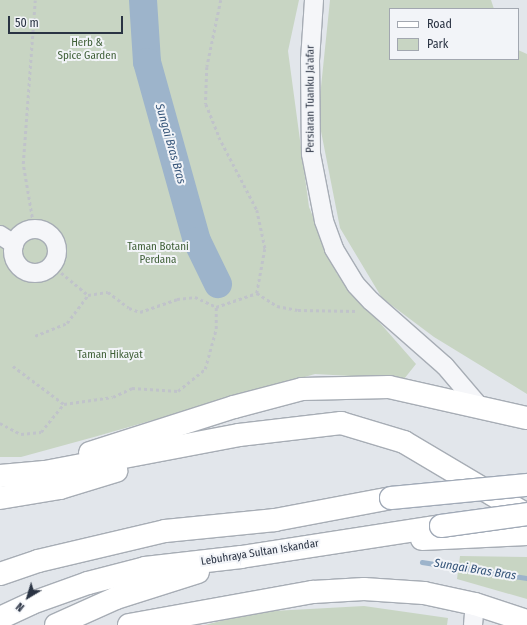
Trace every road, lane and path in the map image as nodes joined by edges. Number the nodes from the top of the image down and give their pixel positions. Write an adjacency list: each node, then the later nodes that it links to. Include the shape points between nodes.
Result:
1 (35, 0): 4 (path, via 23,164)
2 (221, 0): 7 (path, via 207,67 206,104 219,137 257,210 264,249)
3 (314, 0): 10 (street, Persiaran Tuanku Ja'afar, via 310,60 311,154 324,221 334,249 356,285)
4 (34, 229): 5 (street); 6 (street, via 42,230 55,241 57,249)
5 (7, 240): 6 (street, via 22,268 34,272)
6 (52, 265): 8 (path)
7 (257, 293): 9 (path); 10 (path, via 277,306 298,310)
8 (88, 295): 9 (path, via 108,292 129,308 140,312 177,299 195,297); 11 (path, via 67,323)
9 (216, 307): 15 (path, via 216,329 205,369 178,391 132,388 112,397)
10 (381, 310): 13 (street, Persiaran Tuanku Ja'afar)
11 (35, 336)
12 (13, 366): 15 (path)
13 (445, 366): 14 (street, via 449,390); 16 (street, Persiaran Tuanku Ja'afar)
14 (445, 398): 16 (main road); 21 (main road, via 389,387 302,389 104,447)
15 (64, 404): 18 (path, via 41,432 21,434)
16 (479, 406): 17 (main road)
17 (527, 418)
18 (0, 423)
19 (239, 435): 20 (main road, via 341,423 404,442); 21 (main road); 24 (main road, via 60,488)
20 (448, 466): 25 (main road); 26 (main road)
21 (45, 472): 22 (main road)
22 (0, 476)
23 (527, 484): 30 (main road, bridge, via 391,498 274,520 165,531 38,561)
24 (0, 498)
25 (527, 514): 27 (main road, Lebuhraya Sultan Iskandar, bridge)
26 (527, 525)
27 (447, 532): 28 (main road); 29 (main road, Lebuhraya Sultan Iskandar, via 325,543)
28 (527, 534)
29 (241, 558): 32 (main road, Lebuhraya Sultan Iskandar, via 145,568 88,583 32,603); 35 (main road, via 116,598)
30 (0, 574)
31 (475, 604): 33 (main road); 34 (main road, via 424,593 364,589 313,592); 37 (street)
32 (0, 618)
33 (527, 620)
34 (158, 621): 36 (main road)
35 (56, 625)
36 (129, 625)
37 (472, 625)

